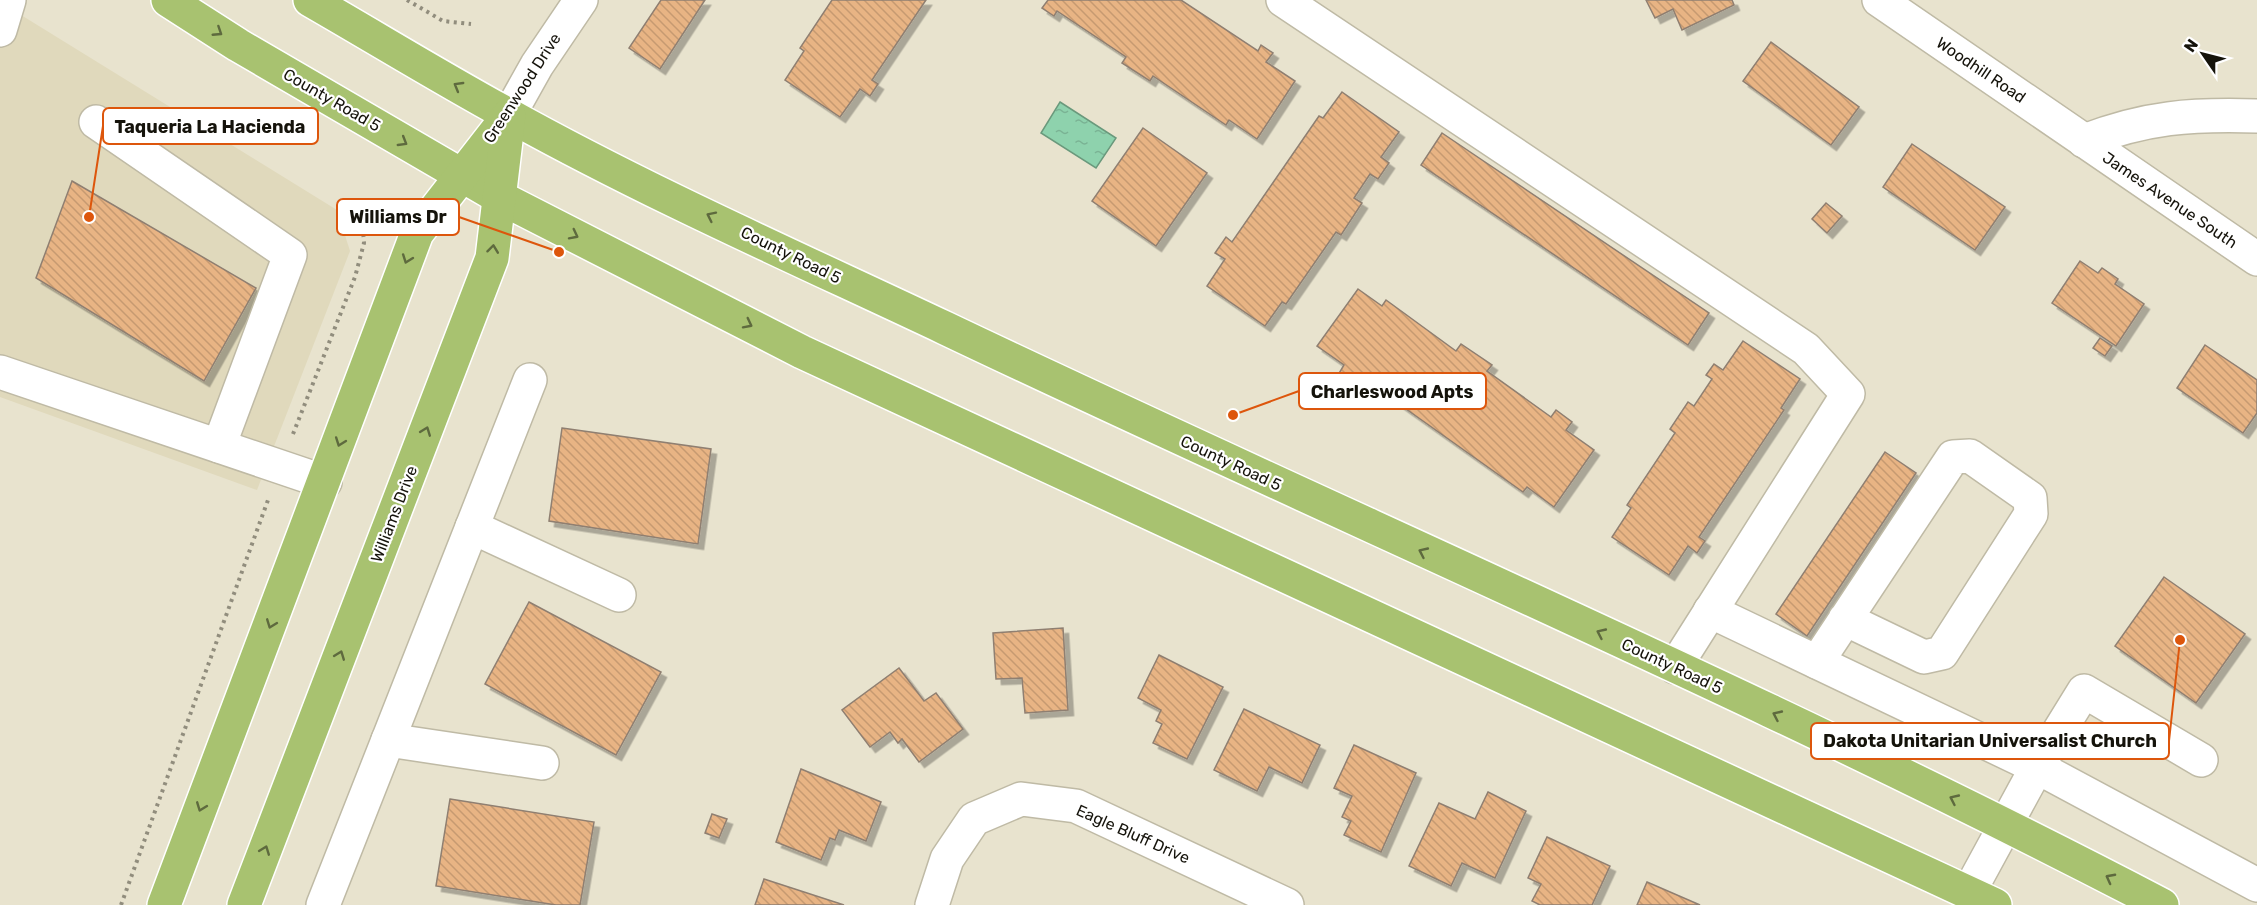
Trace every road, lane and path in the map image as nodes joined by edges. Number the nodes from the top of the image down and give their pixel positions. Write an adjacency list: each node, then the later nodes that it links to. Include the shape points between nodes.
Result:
1 (9, 0): 9 (street)
2 (168, 0): 14 (main road, County Road 5, one-way to 14)
3 (310, 0): 10 (main road, County Road 5, one-way to 3)
4 (408, 0): 8 (path, via 443,21)
5 (581, 0): 10 (street, Greenwood Drive)
6 (1283, 0): 25 (street, via 1806,349 1848,394)
7 (1879, 0): 13 (street, Woodhill Road)
8 (471, 24)
9 (0, 30)
10 (509, 115): 14 (main road, Greenwood Drive); 15 (main road, Williams Drive); 28 (main road, County Road 5, one-way to 10, via 1110,407)
11 (2257, 116): 13 (street, via 2204,114 2157,119 2123,126)
12 (96, 122): 20 (street, via 290,255)
13 (2084, 141): 17 (street, James Avenue South)
14 (461, 175): 15 (main road, County Road 5); 22 (main road, one-way to 22, via 417,233)
15 (499, 197): 35 (main road, County Road 5, one-way to 35, via 802,352); 38 (main road, Williams Drive, one-way to 15, via 492,258)
16 (361, 205): 21 (path, via 364,243 355,277)
17 (2257, 259)
18 (0, 372): 20 (street)
19 (530, 380): 23 (street)
20 (219, 446): 21 (street)
21 (281, 467): 22 (street); 36 (path)
22 (325, 482): 37 (main road, one-way to 37)
23 (472, 527): 24 (street); 29 (street)
24 (619, 595)
25 (1710, 611): 27 (street); 28 (street)
26 (1845, 619): 26 (street, via 1953,457 1970,456 2030,498 2031,514 1942,653 1924,657); 27 (street)
27 (1817, 662): 32 (street)
28 (1675, 667): 33 (main road, County Road 5, one-way to 28)
29 (387, 740): 31 (street); 39 (street)
30 (2201, 760): 32 (street, via 2084,691)
31 (542, 763)
32 (2037, 767): 33 (street); 34 (street)
33 (2007, 824): 35 (street); 42 (main road, County Road 5, one-way to 33)
34 (2257, 885)
35 (1982, 898)
36 (121, 905)
37 (164, 905)
38 (244, 905)
39 (323, 905)
40 (932, 905): 41 (street, Eagle Bluff Drive, via 947,859 974,819 1021,799 1076,806)
41 (1287, 905)
42 (2162, 905)

